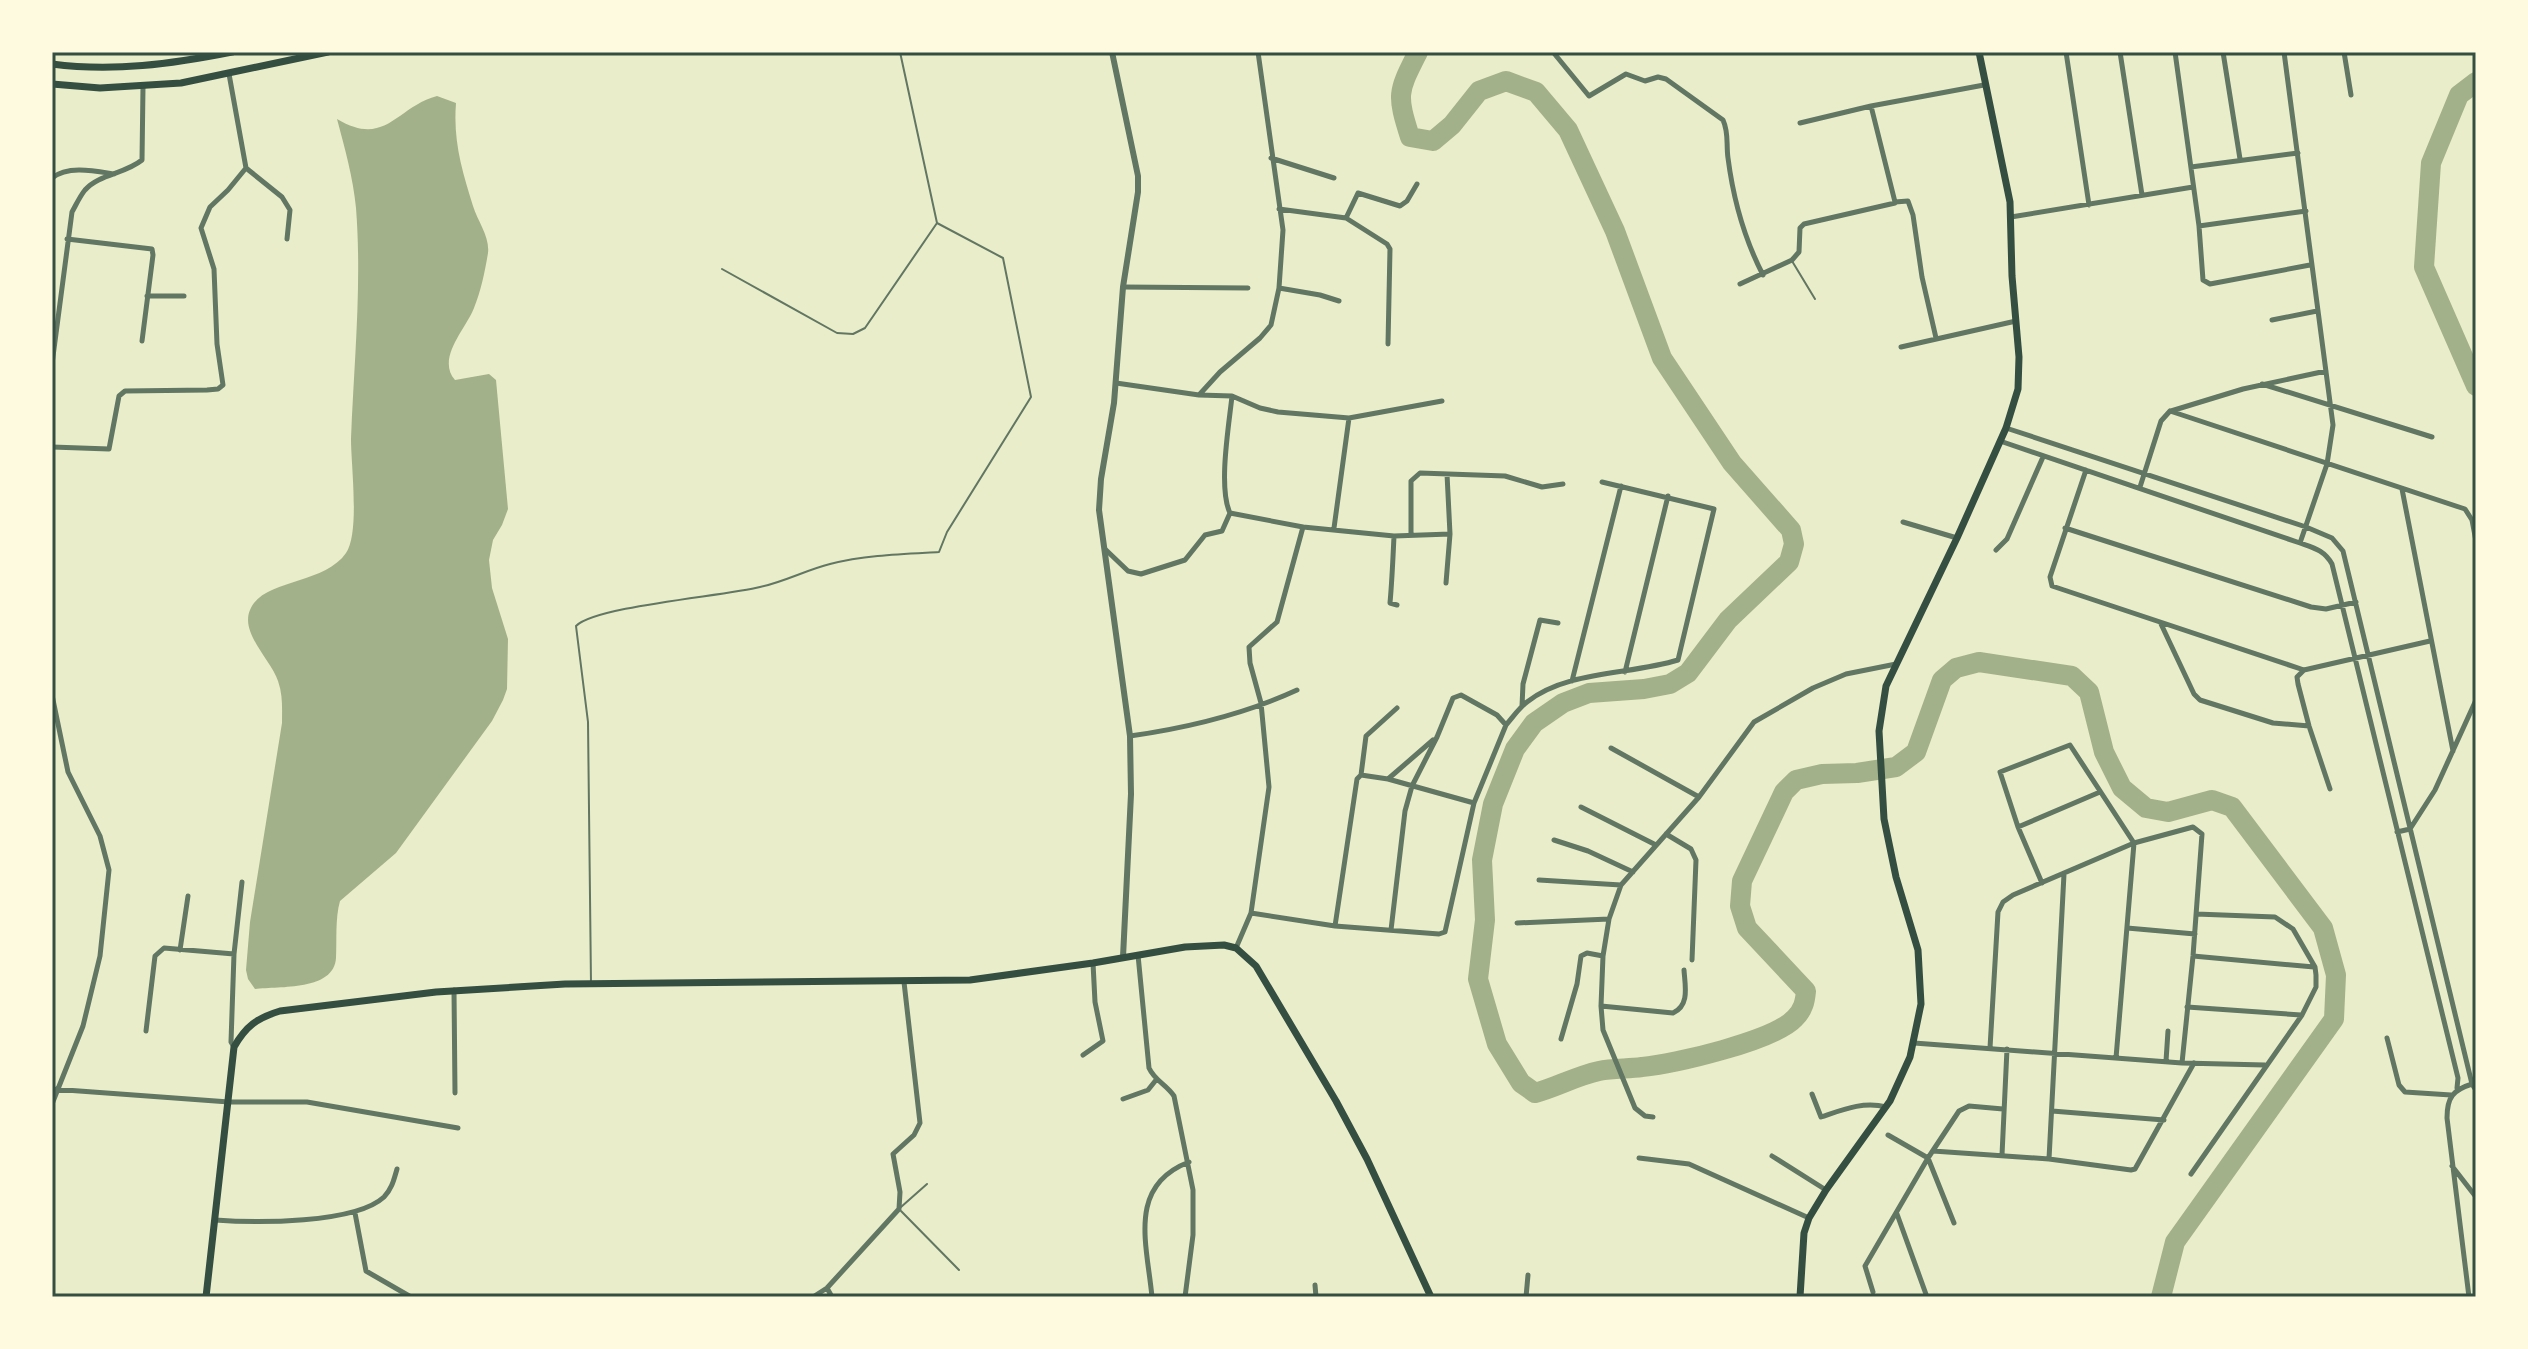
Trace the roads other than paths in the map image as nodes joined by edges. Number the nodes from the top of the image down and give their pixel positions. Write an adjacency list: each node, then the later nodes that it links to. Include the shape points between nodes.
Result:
1 (232, 52): 16 (main road, via 133,67)
2 (286, 52): 15 (main road)
3 (328, 52): 15 (main road)
4 (900, 52): 41 (lane)
5 (1112, 52): 50 (street, via 1138,176)
6 (1258, 52): 25 (street)
7 (1553, 52): 48 (street, via 1589,96 1626,74 1645,81 1658,77 1723,120 1740,215)
8 (1979, 52): 19 (main road)
9 (2066, 52): 36 (street)
10 (2120, 52): 34 (street)
11 (2175, 52): 27 (street)
12 (2223, 52): 26 (street)
13 (2284, 52): 24 (street)
14 (2344, 52): 21 (street)
15 (288, 61): 17 (main road)
16 (52, 64)
17 (229, 74): 20 (main road); 28 (street)
18 (52, 84): 20 (main road)
19 (1984, 85): 22 (street); 39 (main road)
20 (143, 87): 29 (street, via 142,160)
21 (2351, 95)
22 (1871, 106): 23 (street); 35 (street)
23 (1800, 123)
24 (2298, 153): 26 (street); 38 (street)
25 (1271, 158): 31 (street); 37 (street)
26 (2240, 159): 27 (street)
27 (2191, 167): 33 (street)
28 (246, 168): 44 (street, via 290,210); 77 (street, via 210,207 201,228 214,269 223,385 207,390 125,391 119,396 109,449)
29 (115, 175): 30 (street, via 60,171); 43 (street, via 84,190 72,212)
30 (52, 178)
31 (1334, 178)
32 (1417, 184): 40 (street, via 1400,206 1358,193)
33 (2193, 187): 34 (street); 42 (street)
34 (2142, 195): 36 (street)
35 (1895, 202): 45 (street, via 1804,224 1799,252); 60 (street, via 1908,201 1913,215)
36 (2089, 205): 39 (street)
37 (1279, 209): 40 (street); 52 (street)
38 (2306, 211): 42 (street); 46 (street)
39 (2011, 217): 59 (main road)
40 (1346, 218): 62 (street, via 1390,249)
41 (937, 223): 47 (lane, via 865,328 853,334 837,333); 172 (lane, via 1003,258 1031,397 939,552 830,564 762,587 608,612 576,626 588,722)
42 (2199, 226): 46 (street, via 2206,283)
43 (67, 239): 53 (street, via 152,249); 64 (street)
44 (287, 239)
45 (1792, 260): 48 (street); 55 (lane)
46 (2310, 265): 57 (street)
47 (722, 269)
48 (1763, 275): 49 (street)
49 (1740, 284)
50 (1123, 287): 51 (street); 66 (street)
51 (1248, 288)
52 (1279, 288): 56 (street); 68 (street, via 1271,325)
53 (147, 296): 54 (street); 61 (street)
54 (184, 296)
55 (1815, 299)
56 (1339, 301)
57 (2317, 311): 58 (street); 65 (street)
58 (2272, 320)
59 (2016, 321): 60 (street); 74 (main road, via 2018,389)
60 (1936, 338): 63 (street)
61 (142, 341)
62 (1388, 344)
63 (1901, 347)
64 (52, 364)
65 (2326, 371): 67 (street); 71 (street)
66 (1116, 383): 68 (street); 101 (street, via 1099,510)
67 (2262, 384): 71 (street); 72 (street)
68 (1197, 395): 69 (street)
69 (1232, 396): 73 (street, via 1269,410); 89 (street, via 1226,448)
70 (1442, 401): 73 (street)
71 (2331, 406): 75 (street); 79 (street)
72 (2170, 411): 79 (street); 81 (street, via 2161,421)
73 (1349, 418): 93 (street)
74 (2006, 428): 76 (main road); 81 (street)
75 (2432, 437)
76 (2000, 441): 78 (street); 98 (main road)
77 (52, 447)
78 (2043, 457): 80 (street); 102 (street, via 2007,539)
79 (2327, 464): 87 (street); 92 (street)
80 (2086, 470): 86 (street); 94 (street)
81 (2145, 472): 86 (street); 92 (street)
82 (1447, 474): 84 (street, via 1505,476 1542,487); 95 (street, via 1414,476); 96 (street)
83 (1602, 482): 85 (street)
84 (1563, 484)
85 (1621, 486): 88 (street); 115 (street)
86 (2140, 487): 100 (street)
87 (2402, 489): 99 (street, via 2465,509); 109 (street)
88 (1668, 496): 114 (street); 114 (street, via 1714,509 1678,660)
89 (1230, 513): 91 (street); 101 (street, via 1222,531 1205,535 1185,560 1141,574 1128,571)
90 (1903, 522): 98 (street)
91 (1303, 527): 93 (street); 119 (street, via 1277,622 1249,647)
92 (2306, 527): 100 (street); 104 (street, via 2338,542)
93 (1334, 528): 97 (street)
94 (2065, 528): 106 (street, via 2311,607); 108 (street, via 2052,586)
95 (1411, 534): 96 (street); 97 (street)
96 (1450, 534): 103 (street)
97 (1394, 536): 105 (street, via 1390,601)
98 (1957, 538): 112 (main road)
99 (2476, 541)
100 (2300, 543): 106 (street, via 2327,556)
101 (1106, 550): 124 (street)
102 (1996, 550)
103 (1446, 583)
104 (2356, 602): 106 (street); 110 (street)
105 (1397, 605)
106 (2342, 605): 111 (street)
107 (1558, 623): 120 (street, via 1540,620)
108 (2160, 623): 113 (street); 123 (street, via 2200,700 2273,723)
109 (2430, 641): 110 (street); 127 (street)
110 (2370, 655): 111 (street); 137 (street)
111 (2356, 658): 113 (street); 138 (street)
112 (1896, 664): 133 (street, via 1846,674 1754,722); 181 (main road, via 1881,709 1881,782 1888,847 1921,970)
113 (2304, 670): 123 (street, via 2297,677)
114 (1625, 672): 115 (street)
115 (1572, 681): 120 (street)
116 (1297, 690): 119 (street)
117 (52, 695): 195 (street, via 68,772 100,836 109,870 100,956 83,1026)
118 (2476, 700): 127 (street)
119 (1261, 703): 124 (street, via 1191,726); 150 (street, via 1269,787)
120 (1522, 707): 122 (street)
121 (1397, 708): 128 (street, via 1366,736)
122 (1506, 725): 125 (street, via 1456,695); 134 (street)
123 (2309, 726): 131 (street)
124 (1130, 736): 164 (street)
125 (1437, 737): 129 (street); 130 (street)
126 (1611, 748): 133 (street)
127 (2453, 751): 137 (street)
128 (1361, 775): 129 (street); 154 (street)
129 (1388, 779): 130 (street)
130 (1412, 786): 134 (street); 156 (street)
131 (2330, 789)
132 (2100, 792): 136 (street); 136 (street, via 2070,745 2000,772); 141 (street)
133 (1699, 797): 139 (street)
134 (1474, 803): 156 (street, via 1445,932)
135 (1581, 807): 142 (street)
136 (2018, 827): 147 (street)
137 (2410, 829): 138 (street); 169 (street)
138 (2397, 832): 170 (street)
139 (1666, 834): 142 (street); 165 (street, via 1691,849 1696,860)
140 (1554, 840): 143 (street)
141 (2134, 843): 144 (street); 151 (street, via 2199,829); 155 (street)
142 (1656, 845): 143 (street)
143 (1633, 872): 148 (street)
144 (2064, 874): 147 (street); 185 (street)
145 (1539, 880): 148 (street)
146 (242, 882): 160 (street)
147 (2042, 883): 183 (street, via 1999,906)
148 (1621, 885): 152 (street)
149 (188, 896): 159 (street)
150 (1251, 913): 154 (street); 158 (street)
151 (2196, 914): 157 (street); 167 (street, via 2275,917 2293,929)
152 (1609, 919): 153 (street); 162 (street)
153 (1517, 923)
154 (1335, 926): 156 (street)
155 (2127, 928): 157 (street); 187 (street)
156 (1391, 930)
157 (2195, 934): 163 (street)
158 (1236, 948): 161 (main road, via 1185,947); 240 (main road, via 1256,966 1336,1101)
159 (180, 950): 160 (street); 177 (street, via 164,948 155,956)
160 (234, 954): 182 (street)
161 (1138, 954): 164 (main road); 192 (street, via 1144,1035 1149,1068)
162 (1603, 956): 174 (street); 180 (street, via 1581,956)
163 (2193, 956): 167 (street); 175 (street)
164 (1123, 957): 166 (main road)
165 (1692, 960)
166 (1093, 963): 171 (main road, via 970,980); 186 (street, via 1103,1041)
167 (2315, 967): 176 (street, via 2316,987)
168 (1684, 970): 174 (street, via 1680,1010)
169 (2445, 970): 170 (street); 193 (street)
170 (2433, 973): 194 (street)
171 (904, 982): 172 (main road); 222 (street, via 920,1123 893,1154)
172 (591, 984): 173 (main road)
173 (454, 990): 182 (main road, via 280,1011 248,1025); 196 (street)
174 (1601, 1006): 205 (street, via 1603,1030 1635,1108)
175 (2187, 1007): 176 (street); 189 (street)
176 (2302, 1015): 191 (street)
177 (146, 1031)
178 (2168, 1031): 188 (street)
179 (2387, 1038): 198 (street, via 2405,1092)
180 (1561, 1039)
181 (1914, 1043): 183 (street); 202 (main road)
182 (234, 1047): 200 (main road)
183 (1990, 1048): 184 (street)
184 (2007, 1049): 185 (street); 203 (street)
185 (2055, 1052): 187 (street); 204 (street)
186 (1083, 1055)
187 (2116, 1058): 188 (street)
188 (2166, 1061): 189 (street)
189 (2182, 1063): 190 (street)
190 (2194, 1063): 191 (street); 206 (street)
191 (2266, 1065): 218 (street)
192 (1157, 1080): 199 (street, via 1148,1090); 215 (street, via 1174,1096)
193 (2474, 1087): 194 (street)
194 (2457, 1088): 198 (street)
195 (55, 1089): 200 (street); 201 (street)
196 (455, 1093)
197 (1812, 1094): 202 (street, via 1821,1117 1856,1106)
198 (2451, 1095): 216 (street)
199 (1123, 1099)
200 (229, 1102): 207 (street, via 307,1102); 226 (main road)
201 (52, 1104)
202 (1887, 1107): 220 (main road)
203 (2003, 1109): 209 (street, via 1964,1108); 210 (street)
204 (2052, 1111): 206 (street); 214 (street)
205 (1653, 1117)
206 (2164, 1120): 214 (street, via 2135,1169)
207 (458, 1128)
208 (1888, 1135): 213 (street)
209 (1933, 1151): 210 (street); 213 (street)
210 (2002, 1155): 214 (street)
211 (1772, 1156): 220 (street)
212 (1639, 1158): 225 (street, via 1689,1164)
213 (1928, 1158): 224 (street); 227 (street)
214 (2049, 1159)
215 (1189, 1162): 237 (street, via 1171,1169 1147,1202); 238 (street, via 1193,1235)
216 (2451, 1164): 221 (street); 244 (street)
217 (397, 1169): 223 (street, via 383,1199)
218 (2191, 1174)
219 (927, 1184): 222 (lane)
220 (1826, 1190): 225 (main road)
221 (2476, 1197)
222 (899, 1209): 228 (lane); 231 (street)
223 (355, 1213): 226 (street, via 253,1223); 234 (street, via 366,1271)
224 (1897, 1213): 232 (street, via 1865,1266); 243 (street)
225 (1809, 1218): 242 (main road)
226 (215, 1220): 233 (main road)
227 (1954, 1223)
228 (959, 1270)
229 (1528, 1275): 241 (street)
230 (1315, 1285): 239 (street)
231 (827, 1288): 235 (street); 236 (street)
232 (1873, 1292)
233 (206, 1297)
234 (411, 1297)
235 (813, 1297)
236 (832, 1297)
237 (1152, 1297)
238 (1185, 1297)
239 (1316, 1297)
240 (1431, 1297)
241 (1526, 1297)
242 (1800, 1297)
243 (1927, 1297)
244 (2469, 1297)

